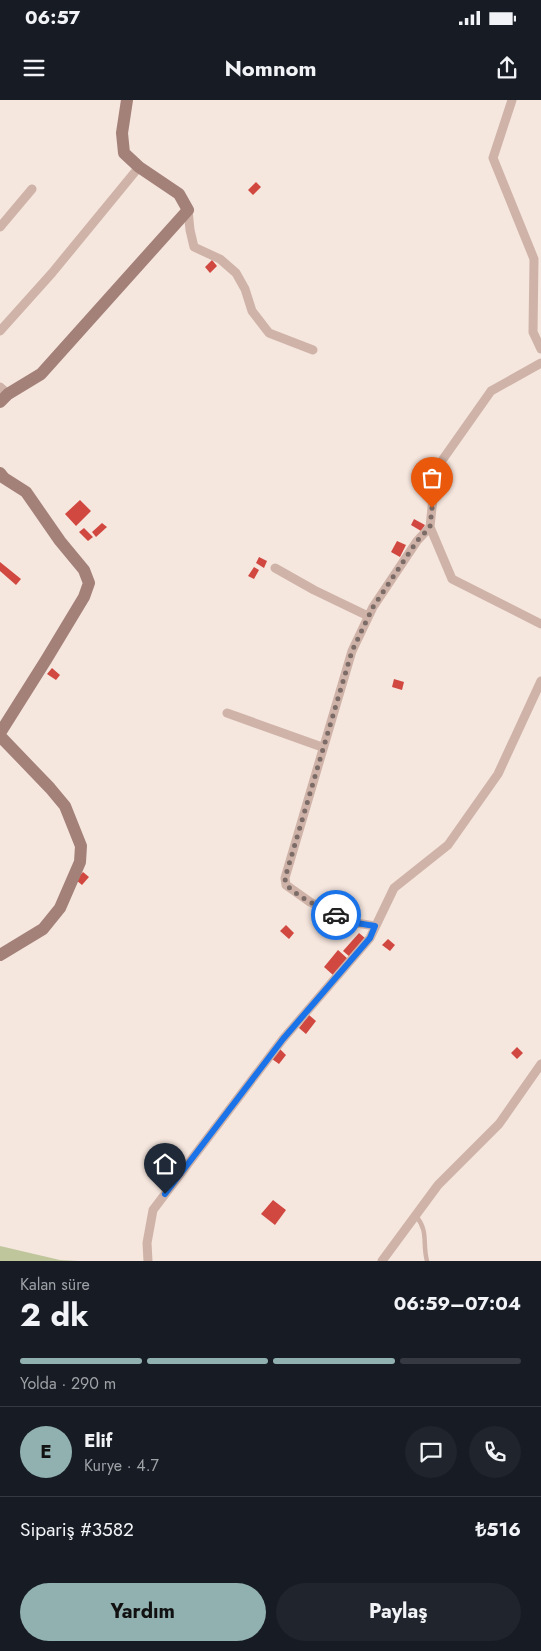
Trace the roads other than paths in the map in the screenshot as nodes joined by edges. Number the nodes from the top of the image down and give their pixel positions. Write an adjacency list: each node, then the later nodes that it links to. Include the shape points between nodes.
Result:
1 (127, 100): 3 (street, via 122,133 124,153)
2 (512, 100): 9 (street, via 493,158 534,259 533,332)
3 (139, 167): 5 (street, via 179,194); 8 (street)
4 (32, 188): 6 (street)
5 (188, 210): 10 (street, via 194,247 220,259 236,273 252,311 270,333); 12 (street, via 42,374)
6 (3, 216): 7 (street)
7 (0, 227)
8 (0, 332)
9 (541, 349)
10 (313, 350)
11 (541, 363): 14 (street, via 491,391 436,469)
12 (3, 394)
13 (0, 473): 20 (street, via 26,492 60,542 84,570 89,583 84,597)
14 (430, 527): 16 (street, via 417,541); 17 (street, via 452,579)
15 (275, 568): 16 (street)
16 (368, 616): 21 (street, via 352,651)
17 (541, 624)
18 (541, 681): 22 (street, via 498,774 448,845 394,888)
19 (227, 713): 21 (street)
20 (0, 735): 23 (street, via 65,806 80,846 80,862 60,908 43,929)
21 (322, 747): 22 (street, via 285,878 286,885 310,902 350,922)
22 (375, 926): 26 (street, via 370,938 283,1039 153,1210 147,1243)
23 (0, 955)
24 (541, 1064): 25 (street, via 499,1124 438,1185)
25 (415, 1215): 27 (street); 28 (lane, via 425,1232)
26 (148, 1261)
27 (382, 1261)
28 (427, 1261)

